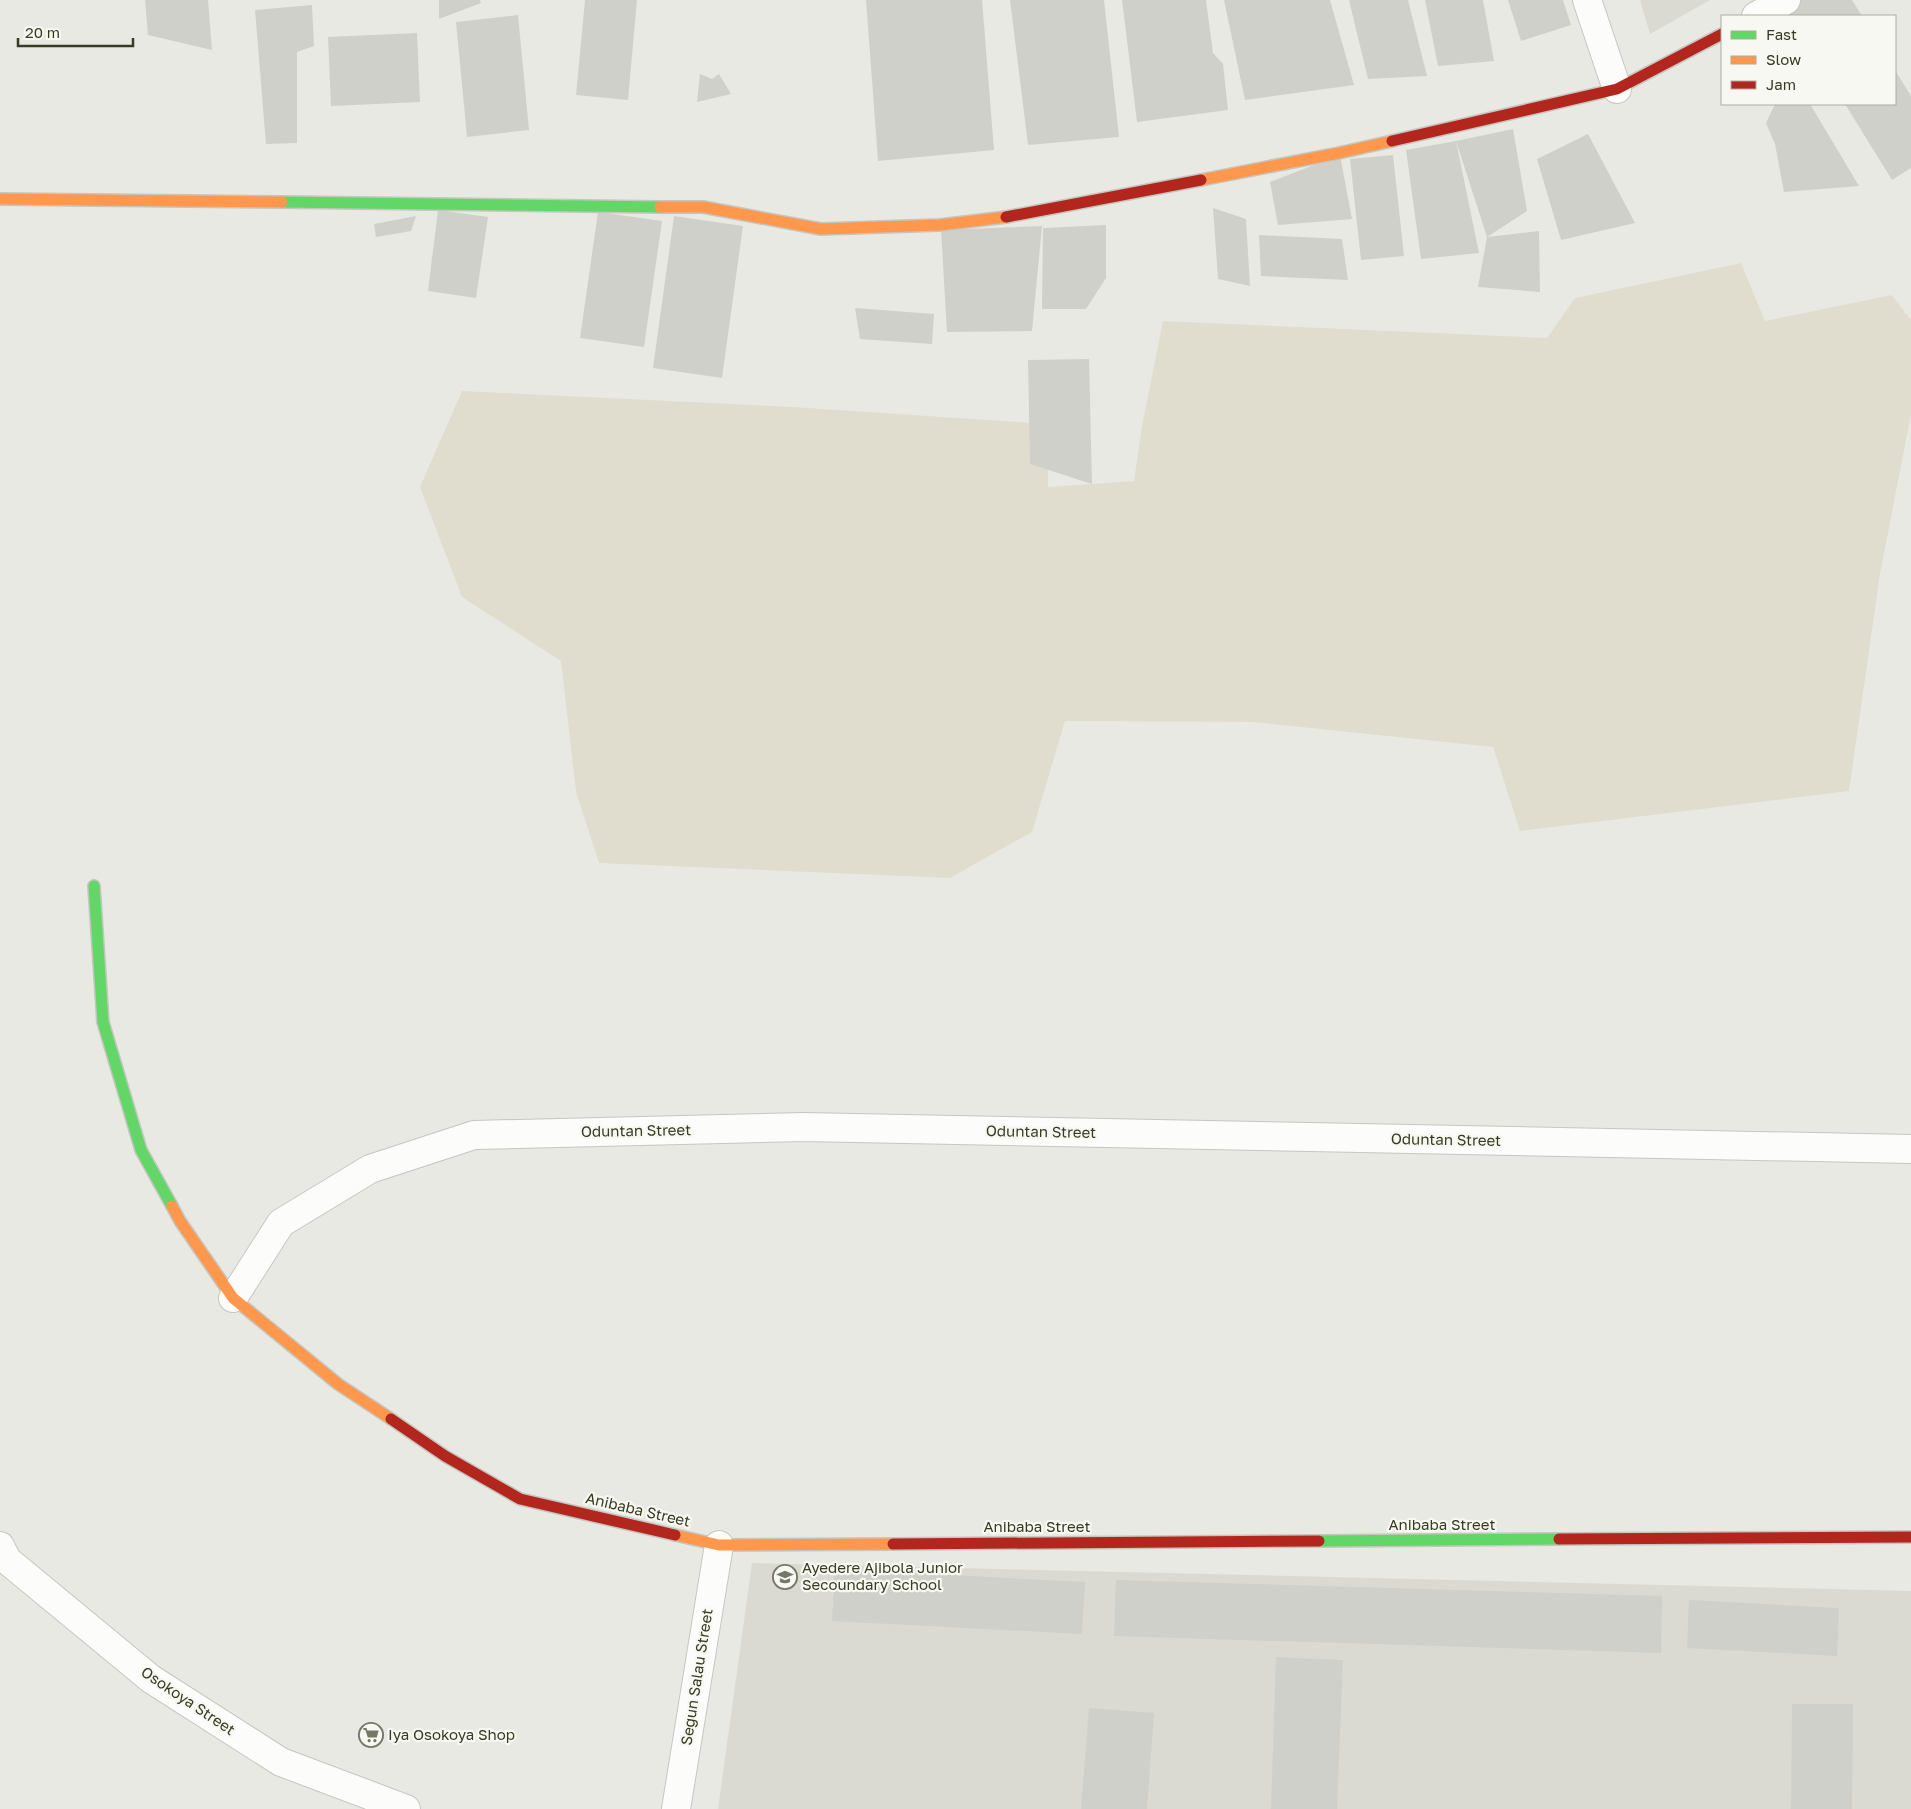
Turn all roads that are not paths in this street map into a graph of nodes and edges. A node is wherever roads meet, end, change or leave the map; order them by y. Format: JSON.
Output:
{"nodes":[{"id":1,"x":1587,"y":0,"type":"edge"},
{"id":2,"x":1786,"y":0,"type":"edge"},
{"id":3,"x":1758,"y":15,"type":"edge"},
{"id":4,"x":1721,"y":35,"type":"edge"},
{"id":5,"x":1617,"y":89,"type":"junction"},
{"id":6,"x":0,"y":199,"type":"edge"},
{"id":7,"x":94,"y":886,"type":"dead end"},
{"id":8,"x":1911,"y":1149,"type":"edge"},
{"id":9,"x":233,"y":1298,"type":"junction"},
{"id":10,"x":1911,"y":1537,"type":"edge"},
{"id":11,"x":719,"y":1544,"type":"junction"},
{"id":12,"x":0,"y":1546,"type":"edge"},
{"id":13,"x":406,"y":1809,"type":"edge"},
{"id":14,"x":676,"y":1809,"type":"edge"}],
"edges":[{"from":1,"to":5,"type":"street"},
{"from":2,"to":3,"type":"street"},
{"from":4,"to":5,"type":"street"},
{"from":5,"to":6,"type":"street"},
{"from":7,"to":9,"type":"street","name":"Anibaba Street"},
{"from":8,"to":9,"type":"street","name":"Oduntan Street"},
{"from":9,"to":11,"type":"street","name":"Anibaba Street"},
{"from":10,"to":11,"type":"street","name":"Anibaba Street"},
{"from":11,"to":14,"type":"street","name":"Segun Salau Street"},
{"from":12,"to":13,"type":"street","name":"Osokoya Street"}]}
